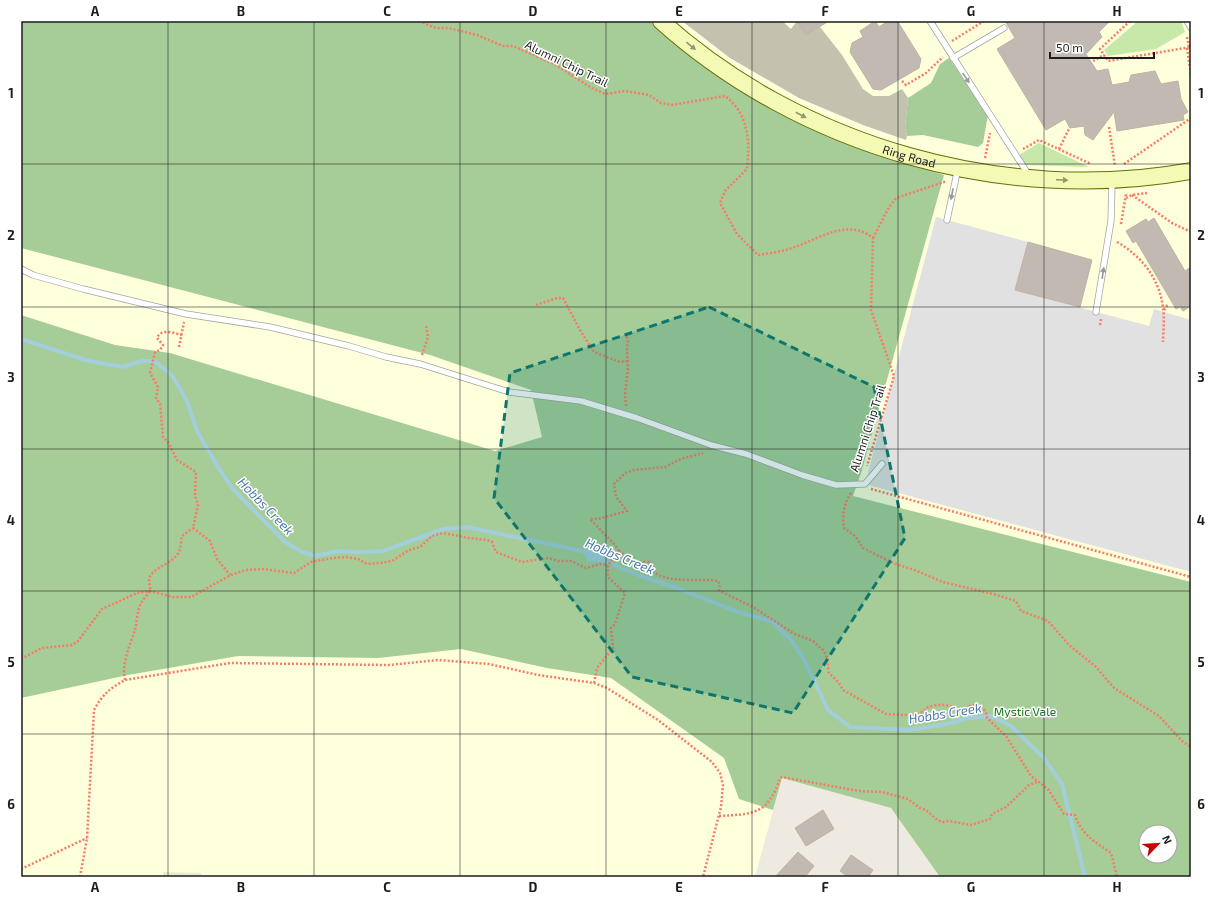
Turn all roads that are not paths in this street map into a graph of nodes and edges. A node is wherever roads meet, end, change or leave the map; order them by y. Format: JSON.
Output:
{"nodes":[{"id":1,"x":661,"y":21,"type":"edge"},
{"id":2,"x":930,"y":21,"type":"edge"},
{"id":3,"x":1187,"y":21,"type":"edge"},
{"id":4,"x":1004,"y":28,"type":"dead end"},
{"id":5,"x":1191,"y":28,"type":"edge"},
{"id":6,"x":953,"y":58,"type":"junction"},
{"id":7,"x":1191,"y":171,"type":"edge"},
{"id":8,"x":956,"y":172,"type":"junction"},
{"id":9,"x":1031,"y":179,"type":"junction"},
{"id":10,"x":1112,"y":180,"type":"junction"},
{"id":11,"x":947,"y":220,"type":"dead end"},
{"id":12,"x":21,"y":269,"type":"edge"},
{"id":13,"x":1096,"y":312,"type":"dead end"},
{"id":14,"x":882,"y":464,"type":"dead end"}],
"edges":[{"from":1,"to":8,"type":"street","name":"Ring Road","one_way":true},
{"from":2,"to":6,"type":"lane"},
{"from":3,"to":5,"type":"lane"},
{"from":4,"to":6,"type":"lane"},
{"from":6,"to":9,"type":"lane","one_way":true},
{"from":7,"to":10,"type":"street","name":"Ring Road"},
{"from":8,"to":9,"type":"street","name":"Ring Road"},
{"from":8,"to":11,"type":"lane","one_way":true},
{"from":9,"to":10,"type":"street","name":"Ring Road","one_way":true},
{"from":13,"to":10,"type":"lane","one_way":true},
{"from":12,"to":14,"type":"lane"}]}
